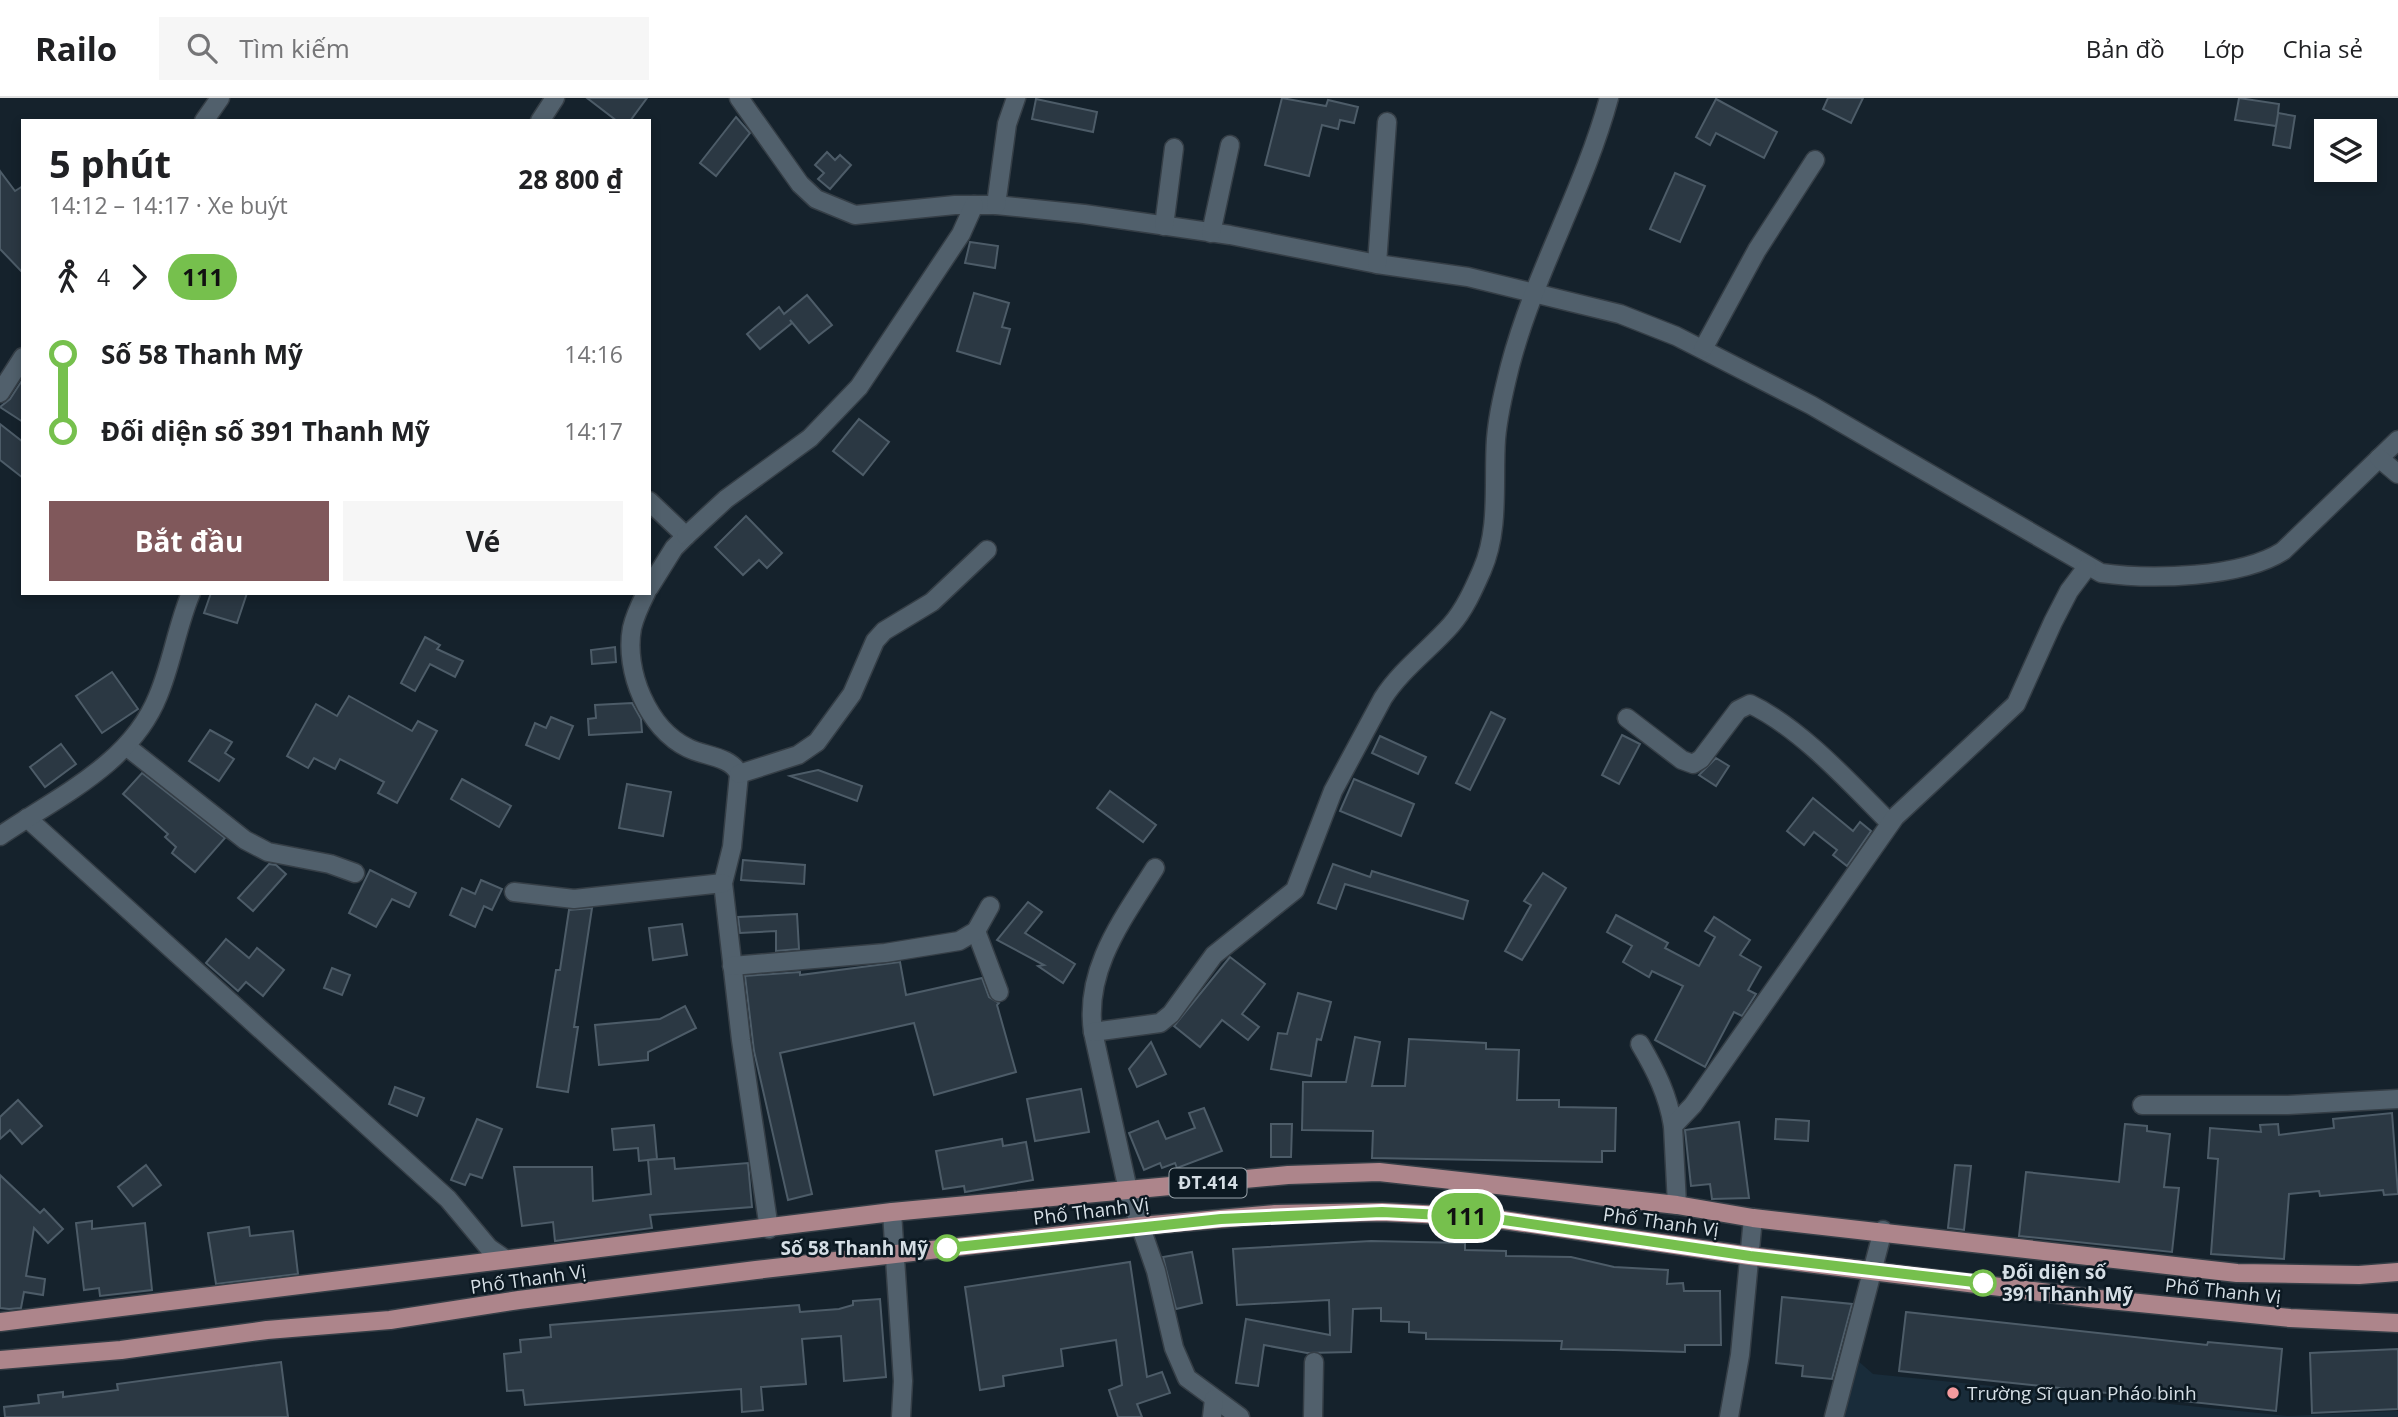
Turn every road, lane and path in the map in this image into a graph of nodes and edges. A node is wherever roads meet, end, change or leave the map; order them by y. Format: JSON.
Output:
{"nodes":[{"id":1,"x":220,"y":98,"type":"edge"},
{"id":2,"x":555,"y":98,"type":"edge"},
{"id":3,"x":739,"y":98,"type":"edge"},
{"id":4,"x":1016,"y":98,"type":"edge"},
{"id":5,"x":1609,"y":98,"type":"edge"},
{"id":6,"x":205,"y":119,"type":"edge"},
{"id":7,"x":541,"y":119,"type":"edge"},
{"id":8,"x":1387,"y":122,"type":"dead end"},
{"id":9,"x":1230,"y":145,"type":"dead end"},
{"id":10,"x":1174,"y":148,"type":"dead end"},
{"id":11,"x":1815,"y":160,"type":"dead end"},
{"id":12,"x":974,"y":205,"type":"junction"},
{"id":13,"x":996,"y":205,"type":"junction"},
{"id":14,"x":1164,"y":226,"type":"junction"},
{"id":15,"x":1211,"y":233,"type":"junction"},
{"id":16,"x":1377,"y":264,"type":"junction"},
{"id":17,"x":1534,"y":291,"type":"junction"},
{"id":18,"x":1703,"y":349,"type":"junction"},
{"id":19,"x":21,"y":360,"type":"edge"},
{"id":20,"x":0,"y":393,"type":"edge"},
{"id":21,"x":2398,"y":440,"type":"edge"},
{"id":22,"x":2379,"y":458,"type":"junction"},
{"id":23,"x":2398,"y":474,"type":"edge"},
{"id":24,"x":651,"y":503,"type":"edge"},
{"id":25,"x":686,"y":536,"type":"junction"},
{"id":26,"x":987,"y":550,"type":"dead end"},
{"id":27,"x":2087,"y":567,"type":"junction"},
{"id":28,"x":651,"y":585,"type":"edge"},
{"id":29,"x":190,"y":595,"type":"edge"},
{"id":30,"x":645,"y":595,"type":"edge"},
{"id":31,"x":1628,"y":718,"type":"dead end"},
{"id":32,"x":126,"y":746,"type":"junction"},
{"id":33,"x":739,"y":774,"type":"junction"},
{"id":34,"x":1891,"y":823,"type":"junction"},
{"id":35,"x":10,"y":825,"type":"edge"},
{"id":36,"x":1155,"y":868,"type":"dead end"},
{"id":37,"x":355,"y":873,"type":"dead end"},
{"id":38,"x":723,"y":883,"type":"junction"},
{"id":39,"x":514,"y":892,"type":"dead end"},
{"id":40,"x":990,"y":906,"type":"dead end"},
{"id":41,"x":976,"y":931,"type":"junction"},
{"id":42,"x":732,"y":966,"type":"junction"},
{"id":43,"x":999,"y":992,"type":"dead end"},
{"id":44,"x":1093,"y":1032,"type":"junction"},
{"id":45,"x":1640,"y":1044,"type":"dead end"},
{"id":46,"x":2398,"y":1099,"type":"edge"},
{"id":47,"x":2142,"y":1105,"type":"dead end"},
{"id":48,"x":1672,"y":1126,"type":"junction"},
{"id":49,"x":1128,"y":1190,"type":"junction"},
{"id":50,"x":1677,"y":1205,"type":"junction"},
{"id":51,"x":892,"y":1212,"type":"junction"},
{"id":52,"x":1753,"y":1218,"type":"junction"},
{"id":53,"x":1140,"y":1226,"type":"junction"},
{"id":54,"x":769,"y":1229,"type":"junction"},
{"id":55,"x":1883,"y":1230,"type":"junction"},
{"id":56,"x":895,"y":1254,"type":"junction"},
{"id":57,"x":1750,"y":1256,"type":"junction"},
{"id":58,"x":505,"y":1259,"type":"junction"},
{"id":59,"x":1873,"y":1270,"type":"junction"},
{"id":60,"x":2398,"y":1272,"type":"edge"},
{"id":61,"x":19,"y":1321,"type":"junction"},
{"id":62,"x":0,"y":1322,"type":"edge"},
{"id":63,"x":2398,"y":1323,"type":"edge"},
{"id":64,"x":0,"y":1331,"type":"edge"},
{"id":65,"x":5,"y":1357,"type":"edge"},
{"id":66,"x":1314,"y":1362,"type":"dead end"},
{"id":67,"x":1213,"y":1408,"type":"edge"},
{"id":68,"x":901,"y":1417,"type":"edge"},
{"id":69,"x":1240,"y":1417,"type":"edge"},
{"id":70,"x":1313,"y":1417,"type":"edge"},
{"id":71,"x":1728,"y":1417,"type":"edge"},
{"id":72,"x":1834,"y":1417,"type":"edge"}],
"edges":[{"from":1,"to":6,"type":"street"},
{"from":2,"to":7,"type":"street"},
{"from":3,"to":12,"type":"street"},
{"from":4,"to":13,"type":"street"},
{"from":5,"to":17,"type":"street"},
{"from":8,"to":16,"type":"street"},
{"from":9,"to":15,"type":"street"},
{"from":10,"to":14,"type":"street"},
{"from":11,"to":18,"type":"street"},
{"from":12,"to":13,"type":"street"},
{"from":12,"to":25,"type":"street"},
{"from":13,"to":14,"type":"street"},
{"from":14,"to":15,"type":"street"},
{"from":15,"to":16,"type":"street"},
{"from":16,"to":17,"type":"street"},
{"from":17,"to":18,"type":"street"},
{"from":17,"to":44,"type":"street"},
{"from":18,"to":27,"type":"street"},
{"from":19,"to":20,"type":"street"},
{"from":21,"to":22,"type":"street"},
{"from":22,"to":23,"type":"street"},
{"from":22,"to":27,"type":"street"},
{"from":24,"to":25,"type":"street"},
{"from":25,"to":28,"type":"street"},
{"from":26,"to":33,"type":"street"},
{"from":27,"to":34,"type":"street"},
{"from":29,"to":32,"type":"street"},
{"from":30,"to":33,"type":"street"},
{"from":31,"to":34,"type":"street"},
{"from":32,"to":35,"type":"street"},
{"from":32,"to":37,"type":"street"},
{"from":33,"to":38,"type":"street"},
{"from":34,"to":48,"type":"street"},
{"from":35,"to":58,"type":"street"},
{"from":36,"to":44,"type":"street"},
{"from":38,"to":39,"type":"street"},
{"from":38,"to":42,"type":"street"},
{"from":40,"to":41,"type":"street"},
{"from":41,"to":42,"type":"street"},
{"from":41,"to":43,"type":"street"},
{"from":42,"to":54,"type":"street"},
{"from":44,"to":49,"type":"street"},
{"from":45,"to":48,"type":"street"},
{"from":46,"to":47,"type":"street"},
{"from":48,"to":50,"type":"street"},
{"from":49,"to":50,"type":"main road","name":"Phố Thanh Vị","number":"ĐT.414"},
{"from":49,"to":51,"type":"main road","name":"Phố Thanh Vị","number":"ĐT.414"},
{"from":49,"to":53,"type":"street"},
{"from":50,"to":52,"type":"main road","name":"Phố Thanh Vị","number":"ĐT.414"},
{"from":51,"to":54,"type":"main road","name":"Phố Thanh Vị","number":"ĐT.414"},
{"from":51,"to":56,"type":"street"},
{"from":52,"to":55,"type":"main road","name":"Phố Thanh Vị","number":"ĐT.414"},
{"from":52,"to":57,"type":"street"},
{"from":53,"to":56,"type":"main road","name":"Phố Thanh Vị"},
{"from":53,"to":57,"type":"main road","name":"Phố Thanh Vị"},
{"from":53,"to":67,"type":"street"},
{"from":54,"to":58,"type":"main road","name":"Phố Thanh Vị","number":"ĐT.414"},
{"from":55,"to":59,"type":"street"},
{"from":55,"to":60,"type":"main road","name":"Phố Thanh Vị","number":"ĐT.414"},
{"from":56,"to":65,"type":"main road","name":"Phố Thanh Vị"},
{"from":56,"to":68,"type":"street"},
{"from":57,"to":59,"type":"main road","name":"Phố Thanh Vị"},
{"from":57,"to":71,"type":"street"},
{"from":58,"to":61,"type":"main road","name":"Phố Thanh Vị","number":"ĐT.414"},
{"from":59,"to":63,"type":"main road","name":"Phố Thanh Vị"},
{"from":59,"to":72,"type":"street"},
{"from":61,"to":62,"type":"main road","name":"Phố Thanh Vị"},
{"from":61,"to":64,"type":"main road","number":"ĐT.414"},
{"from":66,"to":70,"type":"street"},
{"from":67,"to":69,"type":"street"}]}
